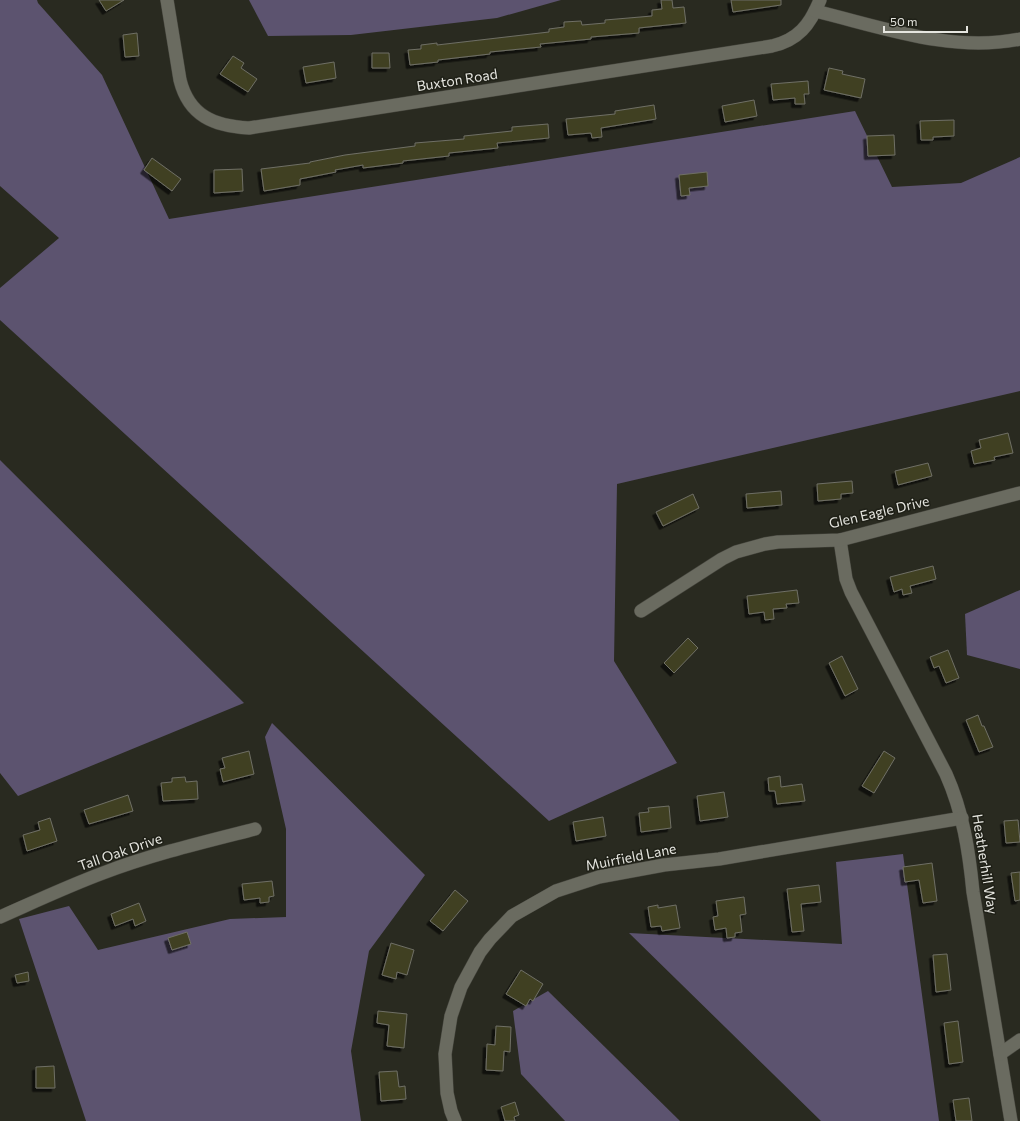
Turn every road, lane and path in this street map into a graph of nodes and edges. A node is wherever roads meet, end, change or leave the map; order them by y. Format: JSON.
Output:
{"nodes":[{"id":1,"x":167,"y":0,"type":"edge"},
{"id":2,"x":818,"y":5,"type":"edge"},
{"id":3,"x":1020,"y":39,"type":"edge"},
{"id":4,"x":1020,"y":493,"type":"edge"},
{"id":5,"x":840,"y":540,"type":"junction"},
{"id":6,"x":642,"y":611,"type":"dead end"},
{"id":7,"x":962,"y":818,"type":"junction"},
{"id":8,"x":255,"y":830,"type":"dead end"},
{"id":9,"x":0,"y":917,"type":"edge"},
{"id":10,"x":1020,"y":1040,"type":"edge"},
{"id":11,"x":1000,"y":1054,"type":"junction"},
{"id":12,"x":454,"y":1121,"type":"edge"},
{"id":13,"x":1011,"y":1121,"type":"edge"}],
"edges":[{"from":1,"to":2,"type":"street","name":"Buxton Road"},
{"from":2,"to":3,"type":"street"},
{"from":4,"to":5,"type":"street","name":"Glen Eagle Drive"},
{"from":5,"to":6,"type":"street","name":"Glen Eagle Drive"},
{"from":5,"to":7,"type":"street","name":"Heatherhill Way"},
{"from":7,"to":11,"type":"street","name":"Heatherhill Way"},
{"from":7,"to":12,"type":"street","name":"Muirfield Lane"},
{"from":8,"to":9,"type":"street","name":"Tall Oak Drive"},
{"from":10,"to":11,"type":"street"},
{"from":11,"to":13,"type":"street","name":"Heatherhill Way"}]}
